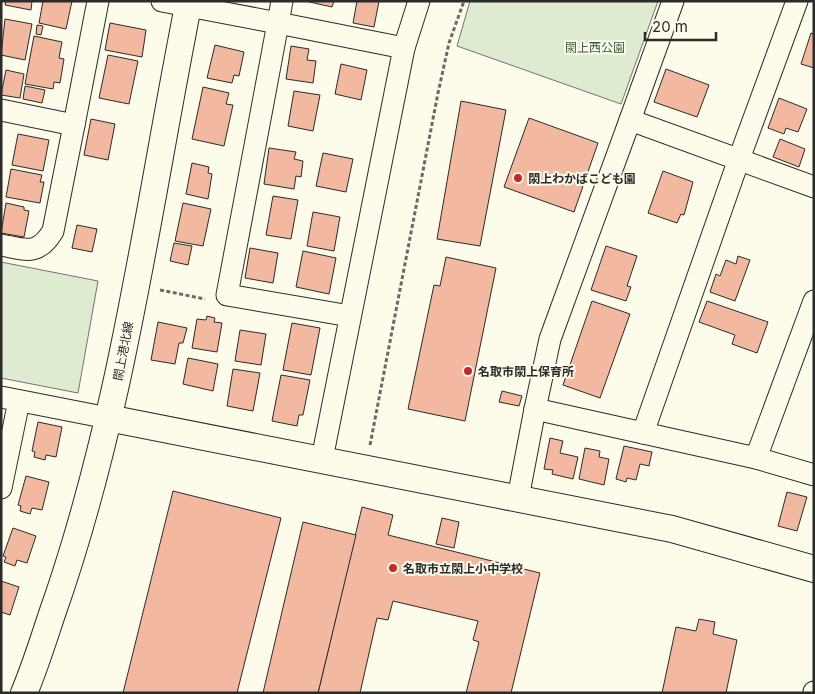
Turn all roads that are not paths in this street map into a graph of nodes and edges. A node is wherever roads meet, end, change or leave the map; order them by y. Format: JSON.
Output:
{"nodes":[{"id":1,"x":98,"y":1,"type":"edge"},
{"id":2,"x":162,"y":1,"type":"edge"},
{"id":3,"x":282,"y":1,"type":"edge"},
{"id":4,"x":419,"y":1,"type":"edge"},
{"id":5,"x":674,"y":1,"type":"edge"},
{"id":6,"x":797,"y":1,"type":"edge"},
{"id":7,"x":189,"y":4,"type":"edge"},
{"id":8,"x":278,"y":23,"type":"junction"},
{"id":9,"x":404,"y":48,"type":"junction"},
{"id":10,"x":1,"y":110,"type":"edge"},
{"id":11,"x":630,"y":120,"type":"junction"},
{"id":12,"x":74,"y":124,"type":"junction"},
{"id":13,"x":739,"y":159,"type":"junction"},
{"id":14,"x":814,"y":187,"type":"edge"},
{"id":15,"x":1,"y":245,"type":"edge"},
{"id":16,"x":814,"y":301,"type":"edge"},
{"id":17,"x":350,"y":316,"type":"junction"},
{"id":18,"x":10,"y":399,"type":"edge"},
{"id":19,"x":535,"y":409,"type":"junction"},
{"id":20,"x":108,"y":418,"type":"junction"},
{"id":21,"x":643,"y":433,"type":"junction"},
{"id":22,"x":756,"y":458,"type":"junction"},
{"id":23,"x":322,"y":459,"type":"junction"},
{"id":24,"x":814,"y":475,"type":"edge"},
{"id":25,"x":1,"y":488,"type":"edge"},
{"id":26,"x":518,"y":498,"type":"junction"},
{"id":27,"x":814,"y":569,"type":"edge"},
{"id":28,"x":24,"y":693,"type":"edge"}],
"edges":[{"from":1,"to":12,"type":"street"},
{"from":2,"to":7,"type":"street"},
{"from":3,"to":8,"type":"street"},
{"from":4,"to":9,"type":"street"},
{"from":5,"to":11,"type":"street"},
{"from":6,"to":13,"type":"street"},
{"from":7,"to":8,"type":"street"},
{"from":7,"to":20,"type":"street","name":"閖上港北線"},
{"from":8,"to":9,"type":"street"},
{"from":8,"to":17,"type":"street"},
{"from":9,"to":17,"type":"street"},
{"from":10,"to":12,"type":"street"},
{"from":11,"to":13,"type":"street"},
{"from":11,"to":19,"type":"street"},
{"from":12,"to":15,"type":"street"},
{"from":13,"to":14,"type":"street"},
{"from":13,"to":21,"type":"street"},
{"from":16,"to":22,"type":"street"},
{"from":17,"to":23,"type":"street"},
{"from":18,"to":20,"type":"street"},
{"from":18,"to":25,"type":"street"},
{"from":19,"to":21,"type":"street"},
{"from":19,"to":26,"type":"street"},
{"from":20,"to":23,"type":"street"},
{"from":20,"to":28,"type":"street","name":"閖上港北線"},
{"from":21,"to":22,"type":"street"},
{"from":22,"to":24,"type":"street"},
{"from":23,"to":26,"type":"street"},
{"from":26,"to":27,"type":"street"}]}
